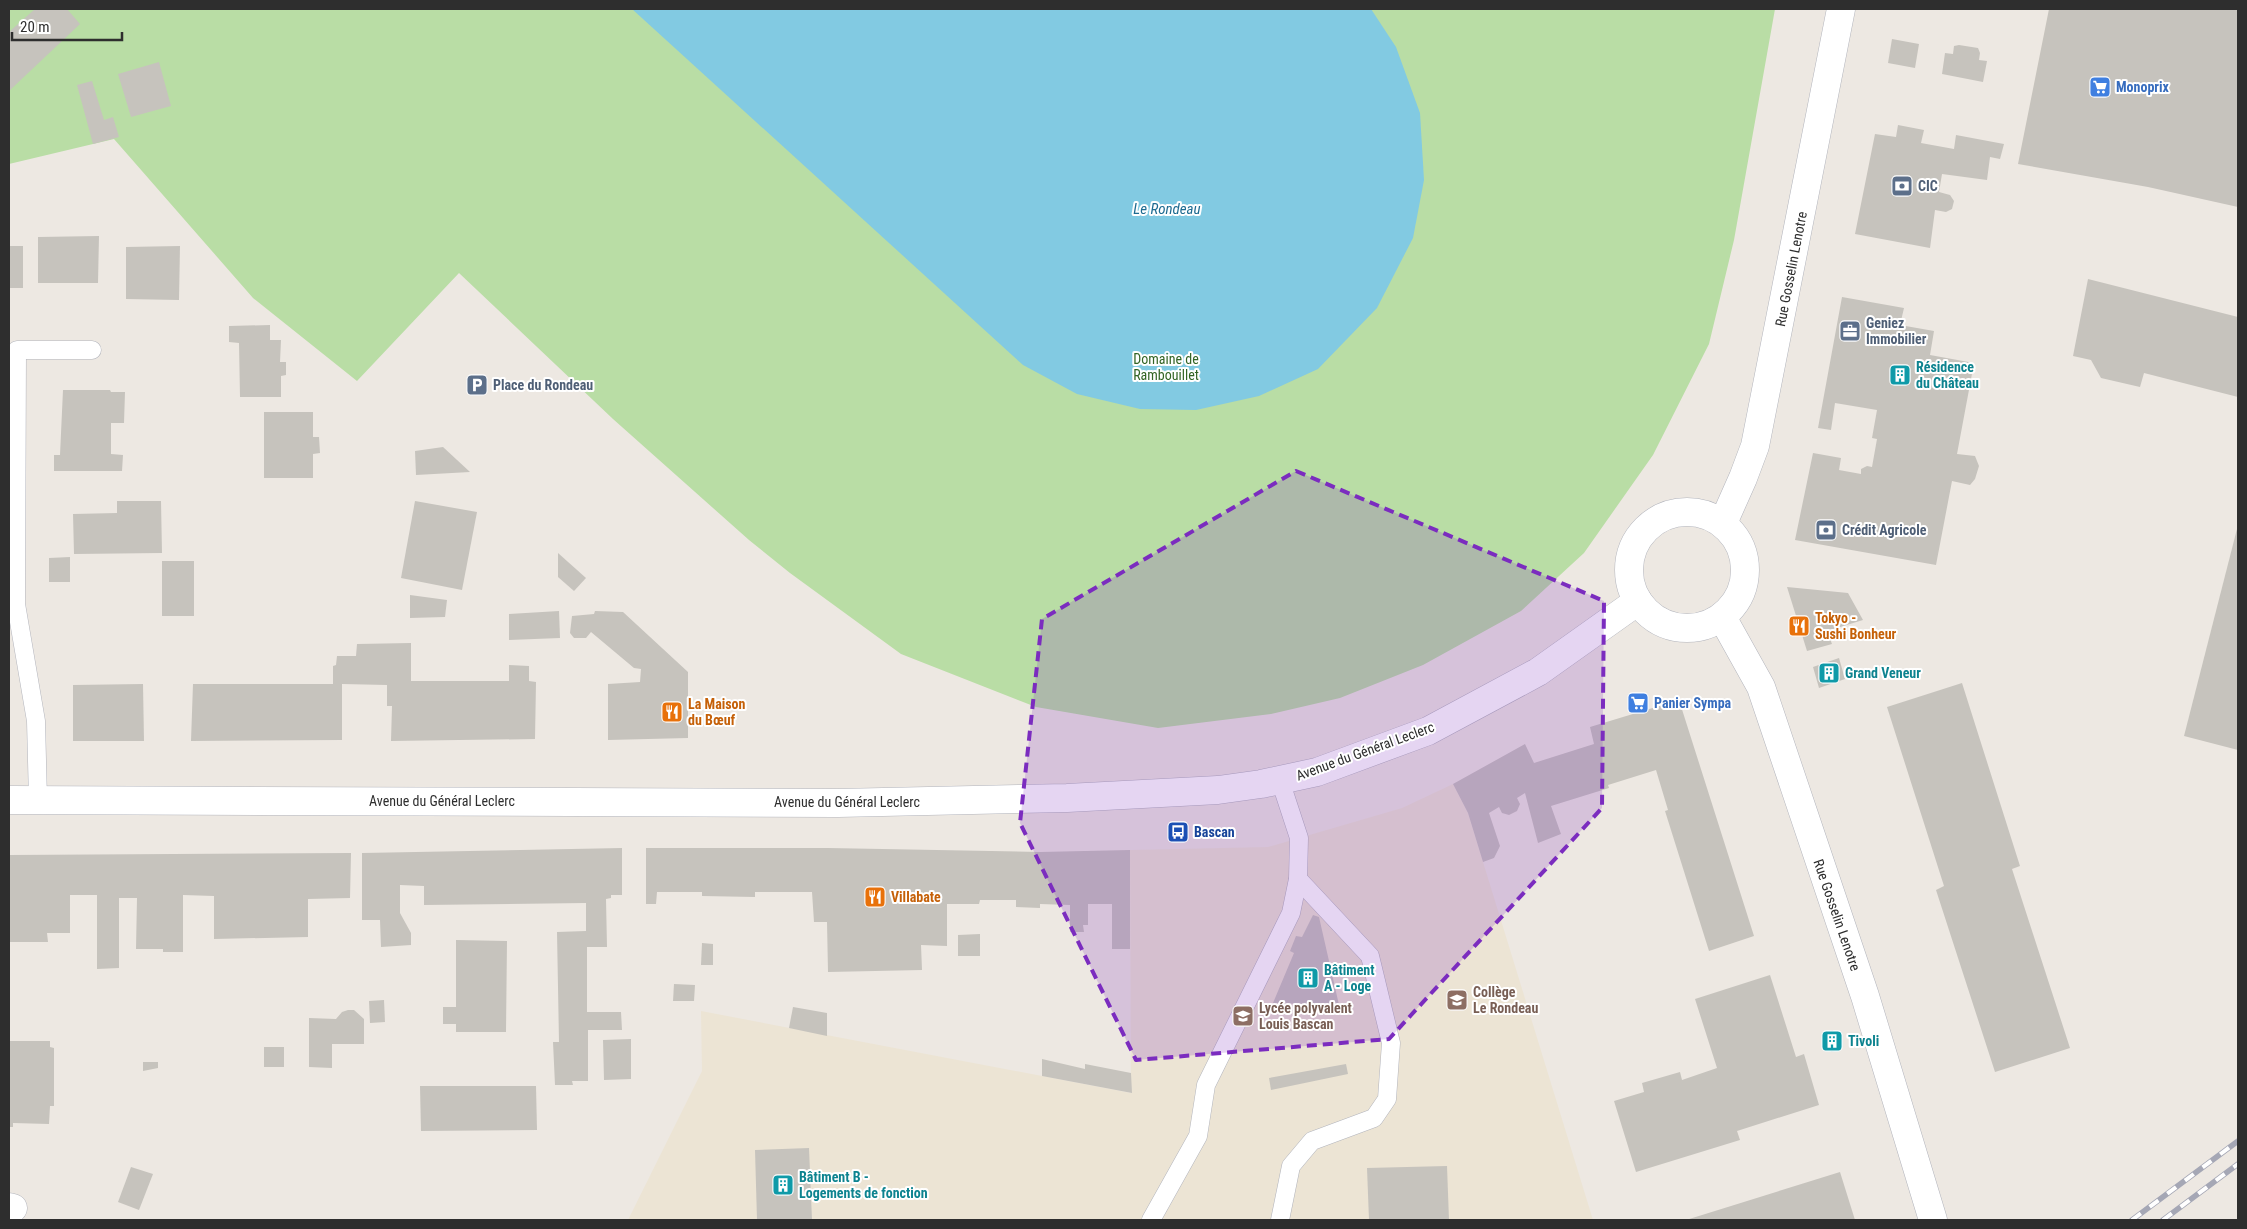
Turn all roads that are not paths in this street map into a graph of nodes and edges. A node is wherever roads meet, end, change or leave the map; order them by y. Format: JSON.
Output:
{"nodes":[{"id":1,"x":1841,"y":9,"type":"edge"},
{"id":2,"x":13,"y":350,"type":"edge"},
{"id":3,"x":92,"y":350,"type":"dead end"},
{"id":4,"x":1723,"y":523,"type":"junction"},
{"id":5,"x":1638,"y":601,"type":"junction"},
{"id":6,"x":1722,"y":617,"type":"junction"},
{"id":7,"x":1280,"y":780,"type":"junction"},
{"id":8,"x":9,"y":800,"type":"edge"},
{"id":9,"x":38,"y":800,"type":"junction"},
{"id":10,"x":1298,"y":879,"type":"junction"},
{"id":11,"x":1150,"y":1220,"type":"edge"},
{"id":12,"x":1280,"y":1220,"type":"edge"},
{"id":13,"x":1933,"y":1220,"type":"edge"}],
"edges":[{"from":1,"to":4,"type":"main road","name":"Rue Gosselin Lenotre"},
{"from":2,"to":3,"type":"lane"},
{"from":2,"to":9,"type":"lane"},
{"from":4,"to":5,"type":"main road"},
{"from":4,"to":6,"type":"main road"},
{"from":5,"to":6,"type":"main road"},
{"from":5,"to":7,"type":"main road","name":"Avenue du Général Leclerc"},
{"from":6,"to":13,"type":"main road","name":"Rue Gosselin Lenotre"},
{"from":7,"to":9,"type":"main road","name":"Avenue du Général Leclerc"},
{"from":7,"to":10,"type":"lane"},
{"from":8,"to":9,"type":"main road","name":"Avenue du Général Leclerc"},
{"from":10,"to":11,"type":"lane"},
{"from":10,"to":12,"type":"lane"}]}
